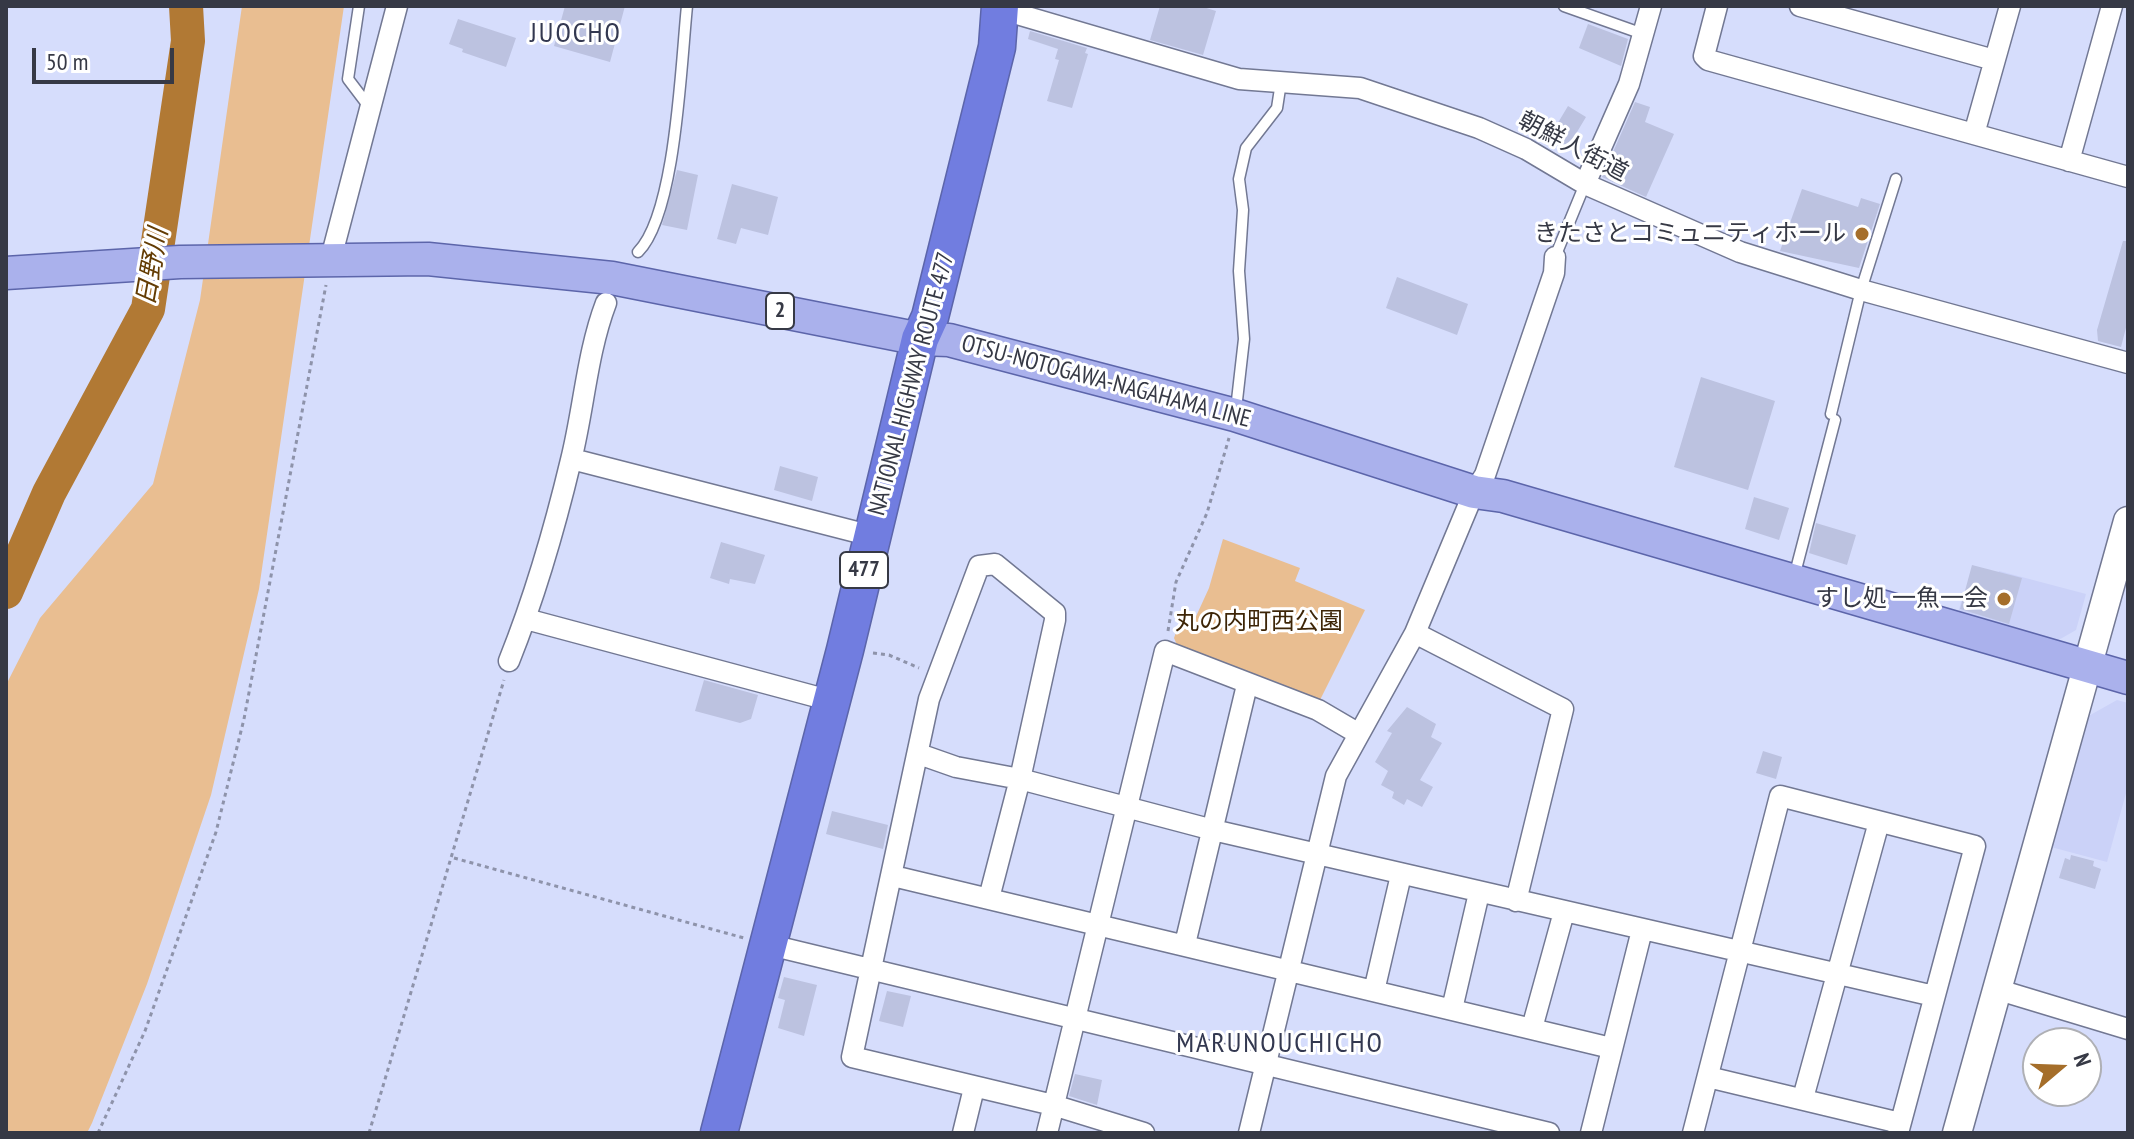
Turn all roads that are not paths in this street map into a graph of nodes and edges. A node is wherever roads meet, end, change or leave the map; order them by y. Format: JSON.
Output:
{"nodes":[{"id":1,"x":359,"y":6,"type":"edge"},
{"id":2,"x":397,"y":6,"type":"edge"},
{"id":3,"x":687,"y":6,"type":"edge"},
{"id":4,"x":1564,"y":6,"type":"edge"},
{"id":5,"x":1651,"y":6,"type":"edge"},
{"id":6,"x":1717,"y":6,"type":"edge"},
{"id":7,"x":1800,"y":6,"type":"edge"},
{"id":8,"x":2010,"y":6,"type":"edge"},
{"id":9,"x":2112,"y":6,"type":"edge"},
{"id":10,"x":996,"y":7,"type":"edge"},
{"id":11,"x":1643,"y":34,"type":"junction"},
{"id":12,"x":1994,"y":60,"type":"junction"},
{"id":13,"x":1281,"y":82,"type":"junction"},
{"id":14,"x":370,"y":108,"type":"junction"},
{"id":15,"x":1974,"y":134,"type":"junction"},
{"id":16,"x":2069,"y":161,"type":"junction"},
{"id":17,"x":2128,"y":177,"type":"edge"},
{"id":18,"x":1896,"y":179,"type":"dead end"},
{"id":19,"x":1585,"y":184,"type":"junction"},
{"id":20,"x":638,"y":252,"type":"dead end"},
{"id":21,"x":1555,"y":257,"type":"joint"},
{"id":22,"x":324,"y":258,"type":"junction"},
{"id":23,"x":6,"y":273,"type":"edge"},
{"id":24,"x":1861,"y":290,"type":"junction"},
{"id":25,"x":606,"y":303,"type":"dead end"},
{"id":26,"x":920,"y":339,"type":"junction"},
{"id":27,"x":2128,"y":363,"type":"edge"},
{"id":28,"x":1235,"y":415,"type":"junction"},
{"id":29,"x":572,"y":459,"type":"junction"},
{"id":30,"x":1474,"y":492,"type":"junction"},
{"id":31,"x":2128,"y":521,"type":"edge"},
{"id":32,"x":872,"y":536,"type":"junction"},
{"id":33,"x":1793,"y":580,"type":"junction"},
{"id":34,"x":526,"y":619,"type":"junction"},
{"id":35,"x":1415,"y":633,"type":"junction"},
{"id":36,"x":509,"y":661,"type":"road end"},
{"id":37,"x":2087,"y":667,"type":"junction"},
{"id":38,"x":2128,"y":678,"type":"edge"},
{"id":39,"x":1247,"y":685,"type":"junction"},
{"id":40,"x":832,"y":701,"type":"junction"},
{"id":41,"x":1359,"y":734,"type":"junction"},
{"id":42,"x":919,"y":754,"type":"junction"},
{"id":43,"x":1020,"y":779,"type":"junction"},
{"id":44,"x":1126,"y":808,"type":"junction"},
{"id":45,"x":1879,"y":822,"type":"junction"},
{"id":46,"x":1213,"y":830,"type":"junction"},
{"id":47,"x":1317,"y":852,"type":"junction"},
{"id":48,"x":1401,"y":875,"type":"junction"},
{"id":49,"x":893,"y":876,"type":"junction"},
{"id":50,"x":1479,"y":893,"type":"junction"},
{"id":51,"x":989,"y":898,"type":"junction"},
{"id":52,"x":1516,"y":901,"type":"junction"},
{"id":53,"x":1564,"y":912,"type":"junction"},
{"id":54,"x":1096,"y":926,"type":"junction"},
{"id":55,"x":1642,"y":930,"type":"junction"},
{"id":56,"x":766,"y":944,"type":"junction"},
{"id":57,"x":1185,"y":944,"type":"junction"},
{"id":58,"x":1738,"y":953,"type":"junction"},
{"id":59,"x":870,"y":970,"type":"junction"},
{"id":60,"x":1287,"y":971,"type":"junction"},
{"id":61,"x":1837,"y":975,"type":"junction"},
{"id":62,"x":1999,"y":990,"type":"junction"},
{"id":63,"x":1374,"y":991,"type":"junction"},
{"id":64,"x":1934,"y":996,"type":"junction"},
{"id":65,"x":1452,"y":1009,"type":"junction"},
{"id":66,"x":1074,"y":1019,"type":"junction"},
{"id":67,"x":2126,"y":1023,"type":"edge"},
{"id":68,"x":1532,"y":1028,"type":"junction"},
{"id":69,"x":1611,"y":1048,"type":"junction"},
{"id":70,"x":1266,"y":1066,"type":"junction"},
{"id":71,"x":1708,"y":1077,"type":"junction"},
{"id":72,"x":974,"y":1088,"type":"junction"},
{"id":73,"x":1803,"y":1098,"type":"junction"},
{"id":74,"x":1053,"y":1105,"type":"junction"},
{"id":75,"x":1899,"y":1128,"type":"edge"},
{"id":76,"x":719,"y":1133,"type":"edge"},
{"id":77,"x":963,"y":1133,"type":"edge"},
{"id":78,"x":1047,"y":1133,"type":"edge"},
{"id":79,"x":1144,"y":1133,"type":"edge"},
{"id":80,"x":1249,"y":1133,"type":"edge"},
{"id":81,"x":1549,"y":1133,"type":"edge"},
{"id":82,"x":1591,"y":1133,"type":"edge"},
{"id":83,"x":1693,"y":1133,"type":"edge"},
{"id":84,"x":1957,"y":1133,"type":"edge"}],
"edges":[{"from":1,"to":14,"type":"lane"},
{"from":2,"to":14,"type":"street"},
{"from":3,"to":20,"type":"lane"},
{"from":4,"to":11,"type":"lane"},
{"from":5,"to":11,"type":"street"},
{"from":6,"to":15,"type":"street"},
{"from":7,"to":12,"type":"street"},
{"from":8,"to":12,"type":"street"},
{"from":9,"to":16,"type":"street"},
{"from":10,"to":13,"type":"street","name":"朝鮮人街道"},
{"from":10,"to":26,"type":"highway","name":"NATIONAL HIGHWAY ROUTE 477","number":"477"},
{"from":11,"to":19,"type":"street"},
{"from":12,"to":15,"type":"street"},
{"from":13,"to":19,"type":"street","name":"朝鮮人街道"},
{"from":13,"to":28,"type":"lane"},
{"from":14,"to":22,"type":"street"},
{"from":15,"to":16,"type":"street"},
{"from":16,"to":17,"type":"street"},
{"from":18,"to":24,"type":"lane"},
{"from":19,"to":21,"type":"lane"},
{"from":19,"to":24,"type":"street","name":"朝鮮人街道"},
{"from":21,"to":30,"type":"street"},
{"from":22,"to":23,"type":"main road","name":"OTSU-NOTOGAWA-NAGAHAMA LINE","number":"2"},
{"from":22,"to":26,"type":"main road","name":"OTSU-NOTOGAWA-NAGAHAMA LINE","number":"2"},
{"from":24,"to":27,"type":"street","name":"朝鮮人街道"},
{"from":24,"to":33,"type":"lane"},
{"from":25,"to":29,"type":"street"},
{"from":26,"to":28,"type":"main road","name":"OTSU-NOTOGAWA-NAGAHAMA LINE","number":"2"},
{"from":26,"to":32,"type":"highway","name":"NATIONAL HIGHWAY ROUTE 477","number":"477"},
{"from":28,"to":30,"type":"main road","name":"OTSU-NOTOGAWA-NAGAHAMA LINE","number":"2"},
{"from":29,"to":32,"type":"street"},
{"from":29,"to":34,"type":"street"},
{"from":30,"to":33,"type":"main road","name":"OTSU-NOTOGAWA-NAGAHAMA LINE","number":"2"},
{"from":30,"to":35,"type":"street"},
{"from":31,"to":37,"type":"street"},
{"from":32,"to":40,"type":"highway","name":"NATIONAL HIGHWAY ROUTE 477","number":"477"},
{"from":33,"to":37,"type":"main road","name":"OTSU-NOTOGAWA-NAGAHAMA LINE","number":"2"},
{"from":34,"to":36,"type":"street"},
{"from":34,"to":40,"type":"street"},
{"from":35,"to":41,"type":"street"},
{"from":35,"to":52,"type":"street"},
{"from":37,"to":38,"type":"main road","name":"OTSU-NOTOGAWA-NAGAHAMA LINE","number":"2"},
{"from":37,"to":62,"type":"street"},
{"from":39,"to":41,"type":"street"},
{"from":39,"to":44,"type":"street"},
{"from":39,"to":46,"type":"street"},
{"from":40,"to":56,"type":"highway","name":"NATIONAL HIGHWAY ROUTE 477","number":"477"},
{"from":41,"to":47,"type":"street"},
{"from":42,"to":43,"type":"street"},
{"from":42,"to":43,"type":"street"},
{"from":42,"to":49,"type":"street"},
{"from":43,"to":44,"type":"street"},
{"from":43,"to":51,"type":"street"},
{"from":44,"to":46,"type":"street"},
{"from":44,"to":54,"type":"street"},
{"from":45,"to":58,"type":"street"},
{"from":45,"to":61,"type":"street"},
{"from":45,"to":64,"type":"street"},
{"from":46,"to":47,"type":"street"},
{"from":46,"to":57,"type":"street"},
{"from":47,"to":48,"type":"street"},
{"from":47,"to":60,"type":"street"},
{"from":48,"to":50,"type":"street"},
{"from":48,"to":63,"type":"street"},
{"from":49,"to":51,"type":"street"},
{"from":49,"to":59,"type":"street"},
{"from":50,"to":52,"type":"street"},
{"from":50,"to":65,"type":"street"},
{"from":51,"to":54,"type":"street"},
{"from":52,"to":53,"type":"street"},
{"from":53,"to":55,"type":"street"},
{"from":53,"to":68,"type":"street"},
{"from":54,"to":57,"type":"street"},
{"from":54,"to":66,"type":"street"},
{"from":55,"to":58,"type":"street"},
{"from":55,"to":69,"type":"street"},
{"from":56,"to":59,"type":"street"},
{"from":56,"to":76,"type":"highway","name":"NATIONAL HIGHWAY ROUTE 477","number":"477"},
{"from":57,"to":60,"type":"street"},
{"from":58,"to":61,"type":"street"},
{"from":58,"to":71,"type":"street"},
{"from":59,"to":66,"type":"street"},
{"from":59,"to":72,"type":"street"},
{"from":60,"to":63,"type":"street"},
{"from":60,"to":70,"type":"street"},
{"from":61,"to":64,"type":"street"},
{"from":61,"to":73,"type":"street"},
{"from":62,"to":67,"type":"street"},
{"from":62,"to":84,"type":"street"},
{"from":63,"to":65,"type":"street"},
{"from":64,"to":75,"type":"street"},
{"from":65,"to":68,"type":"street"},
{"from":66,"to":70,"type":"street"},
{"from":66,"to":74,"type":"street"},
{"from":68,"to":69,"type":"street"},
{"from":69,"to":82,"type":"street"},
{"from":70,"to":80,"type":"street"},
{"from":70,"to":81,"type":"street"},
{"from":71,"to":73,"type":"street"},
{"from":71,"to":83,"type":"street"},
{"from":72,"to":74,"type":"street"},
{"from":72,"to":77,"type":"street"},
{"from":73,"to":75,"type":"street"},
{"from":74,"to":78,"type":"street"},
{"from":74,"to":79,"type":"street"}]}
